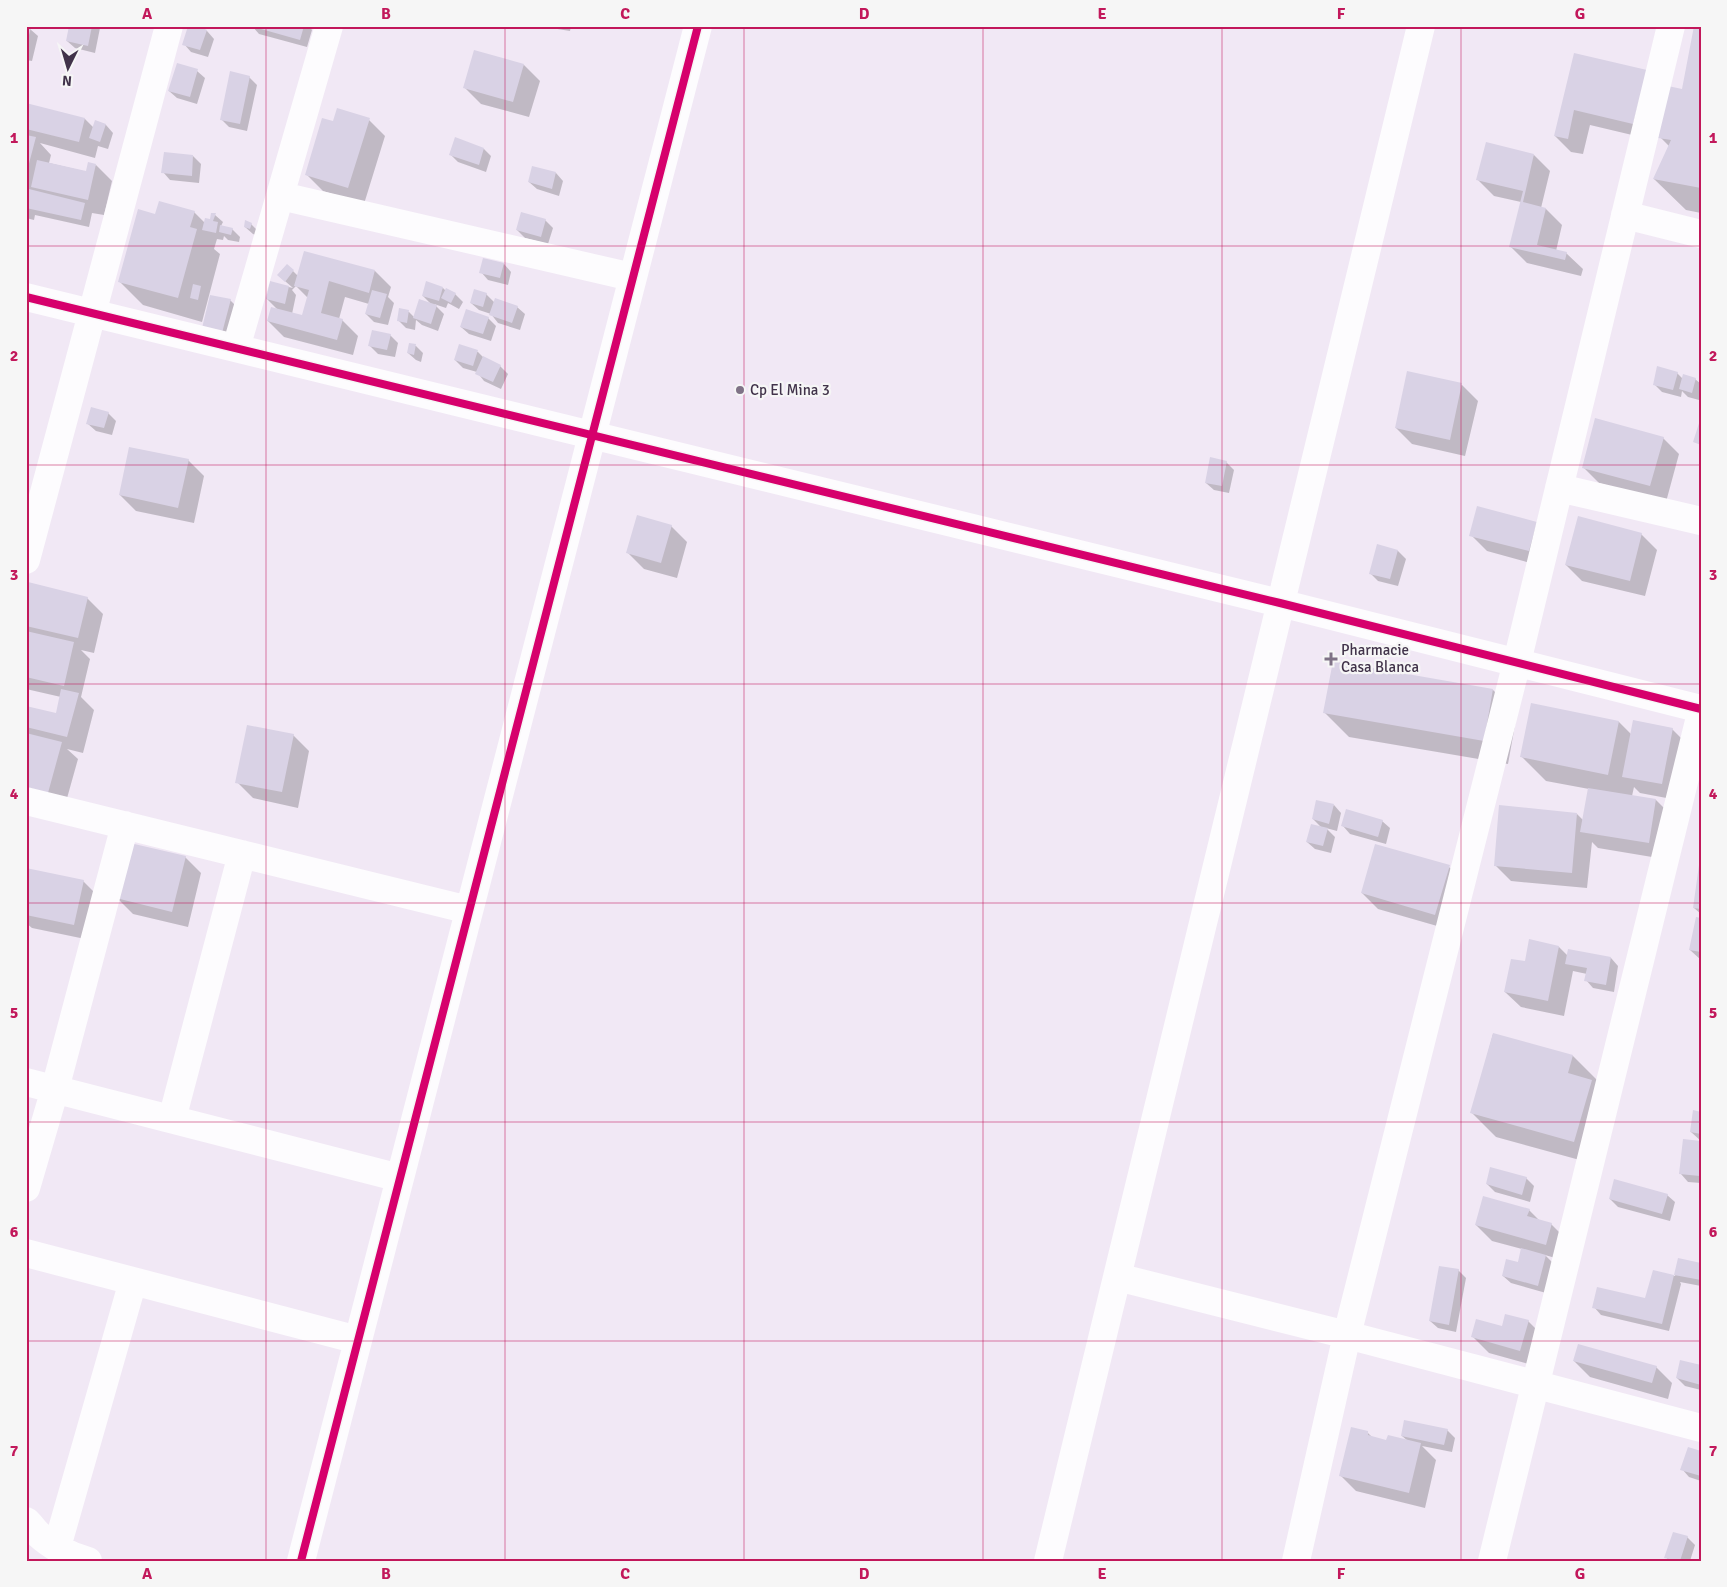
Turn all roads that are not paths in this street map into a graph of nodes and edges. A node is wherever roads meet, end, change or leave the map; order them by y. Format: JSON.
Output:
{"nodes":[{"id":1,"x":169,"y":26,"type":"edge"},
{"id":2,"x":329,"y":26,"type":"edge"},
{"id":3,"x":1421,"y":26,"type":"edge"},
{"id":4,"x":1671,"y":26,"type":"edge"},
{"id":5,"x":696,"y":27,"type":"edge"},
{"id":6,"x":280,"y":196,"type":"junction"},
{"id":7,"x":1625,"y":215,"type":"junction"},
{"id":8,"x":1701,"y":234,"type":"edge"},
{"id":9,"x":632,"y":277,"type":"junction"},
{"id":10,"x":26,"y":297,"type":"edge"},
{"id":11,"x":92,"y":313,"type":"junction"},
{"id":12,"x":236,"y":348,"type":"junction"},
{"id":13,"x":591,"y":435,"type":"junction"},
{"id":14,"x":1559,"y":488,"type":"junction"},
{"id":15,"x":1701,"y":521,"type":"edge"},
{"id":16,"x":26,"y":560,"type":"edge"},
{"id":17,"x":1280,"y":603,"type":"junction"},
{"id":18,"x":1517,"y":662,"type":"junction"},
{"id":19,"x":1701,"y":709,"type":"edge"},
{"id":20,"x":1701,"y":713,"type":"edge"},
{"id":21,"x":26,"y":801,"type":"edge"},
{"id":22,"x":125,"y":825,"type":"junction"},
{"id":23,"x":242,"y":854,"type":"junction"},
{"id":24,"x":469,"y":910,"type":"junction"},
{"id":25,"x":26,"y":1082,"type":"edge"},
{"id":26,"x":55,"y":1089,"type":"junction"},
{"id":27,"x":172,"y":1119,"type":"junction"},
{"id":28,"x":400,"y":1178,"type":"junction"},
{"id":29,"x":26,"y":1188,"type":"edge"},
{"id":30,"x":26,"y":1252,"type":"edge"},
{"id":31,"x":1117,"y":1278,"type":"junction"},
{"id":32,"x":133,"y":1281,"type":"junction"},
{"id":33,"x":1347,"y":1335,"type":"junction"},
{"id":34,"x":358,"y":1340,"type":"junction"},
{"id":35,"x":1536,"y":1385,"type":"junction"},
{"id":36,"x":1701,"y":1428,"type":"edge"},
{"id":37,"x":26,"y":1521,"type":"edge"},
{"id":38,"x":57,"y":1547,"type":"junction"},
{"id":39,"x":88,"y":1561,"type":"edge"},
{"id":40,"x":301,"y":1561,"type":"edge"},
{"id":41,"x":1048,"y":1561,"type":"edge"},
{"id":42,"x":1296,"y":1561,"type":"edge"},
{"id":43,"x":1492,"y":1561,"type":"edge"}],
"edges":[{"from":1,"to":11,"type":"street"},
{"from":2,"to":6,"type":"street"},
{"from":3,"to":17,"type":"street"},
{"from":4,"to":7,"type":"street"},
{"from":5,"to":9,"type":"street"},
{"from":6,"to":9,"type":"street"},
{"from":6,"to":12,"type":"street"},
{"from":7,"to":8,"type":"street"},
{"from":7,"to":14,"type":"street"},
{"from":9,"to":13,"type":"street"},
{"from":10,"to":11,"type":"street"},
{"from":11,"to":12,"type":"street"},
{"from":11,"to":16,"type":"street"},
{"from":12,"to":13,"type":"street"},
{"from":13,"to":17,"type":"street"},
{"from":13,"to":24,"type":"street"},
{"from":14,"to":15,"type":"street"},
{"from":14,"to":18,"type":"street"},
{"from":17,"to":18,"type":"street"},
{"from":17,"to":31,"type":"street"},
{"from":18,"to":19,"type":"street"},
{"from":18,"to":33,"type":"street"},
{"from":20,"to":35,"type":"street"},
{"from":21,"to":22,"type":"street"},
{"from":22,"to":23,"type":"street"},
{"from":22,"to":26,"type":"street"},
{"from":23,"to":24,"type":"street"},
{"from":23,"to":27,"type":"street"},
{"from":24,"to":28,"type":"street"},
{"from":25,"to":26,"type":"street"},
{"from":26,"to":27,"type":"street"},
{"from":26,"to":29,"type":"street"},
{"from":27,"to":28,"type":"street"},
{"from":28,"to":34,"type":"street"},
{"from":30,"to":32,"type":"street"},
{"from":31,"to":33,"type":"street"},
{"from":31,"to":41,"type":"street"},
{"from":32,"to":34,"type":"street"},
{"from":32,"to":38,"type":"street"},
{"from":33,"to":35,"type":"street"},
{"from":33,"to":42,"type":"street"},
{"from":34,"to":40,"type":"street"},
{"from":35,"to":36,"type":"street"},
{"from":35,"to":43,"type":"street"},
{"from":37,"to":38,"type":"street"},
{"from":38,"to":39,"type":"street"}]}
